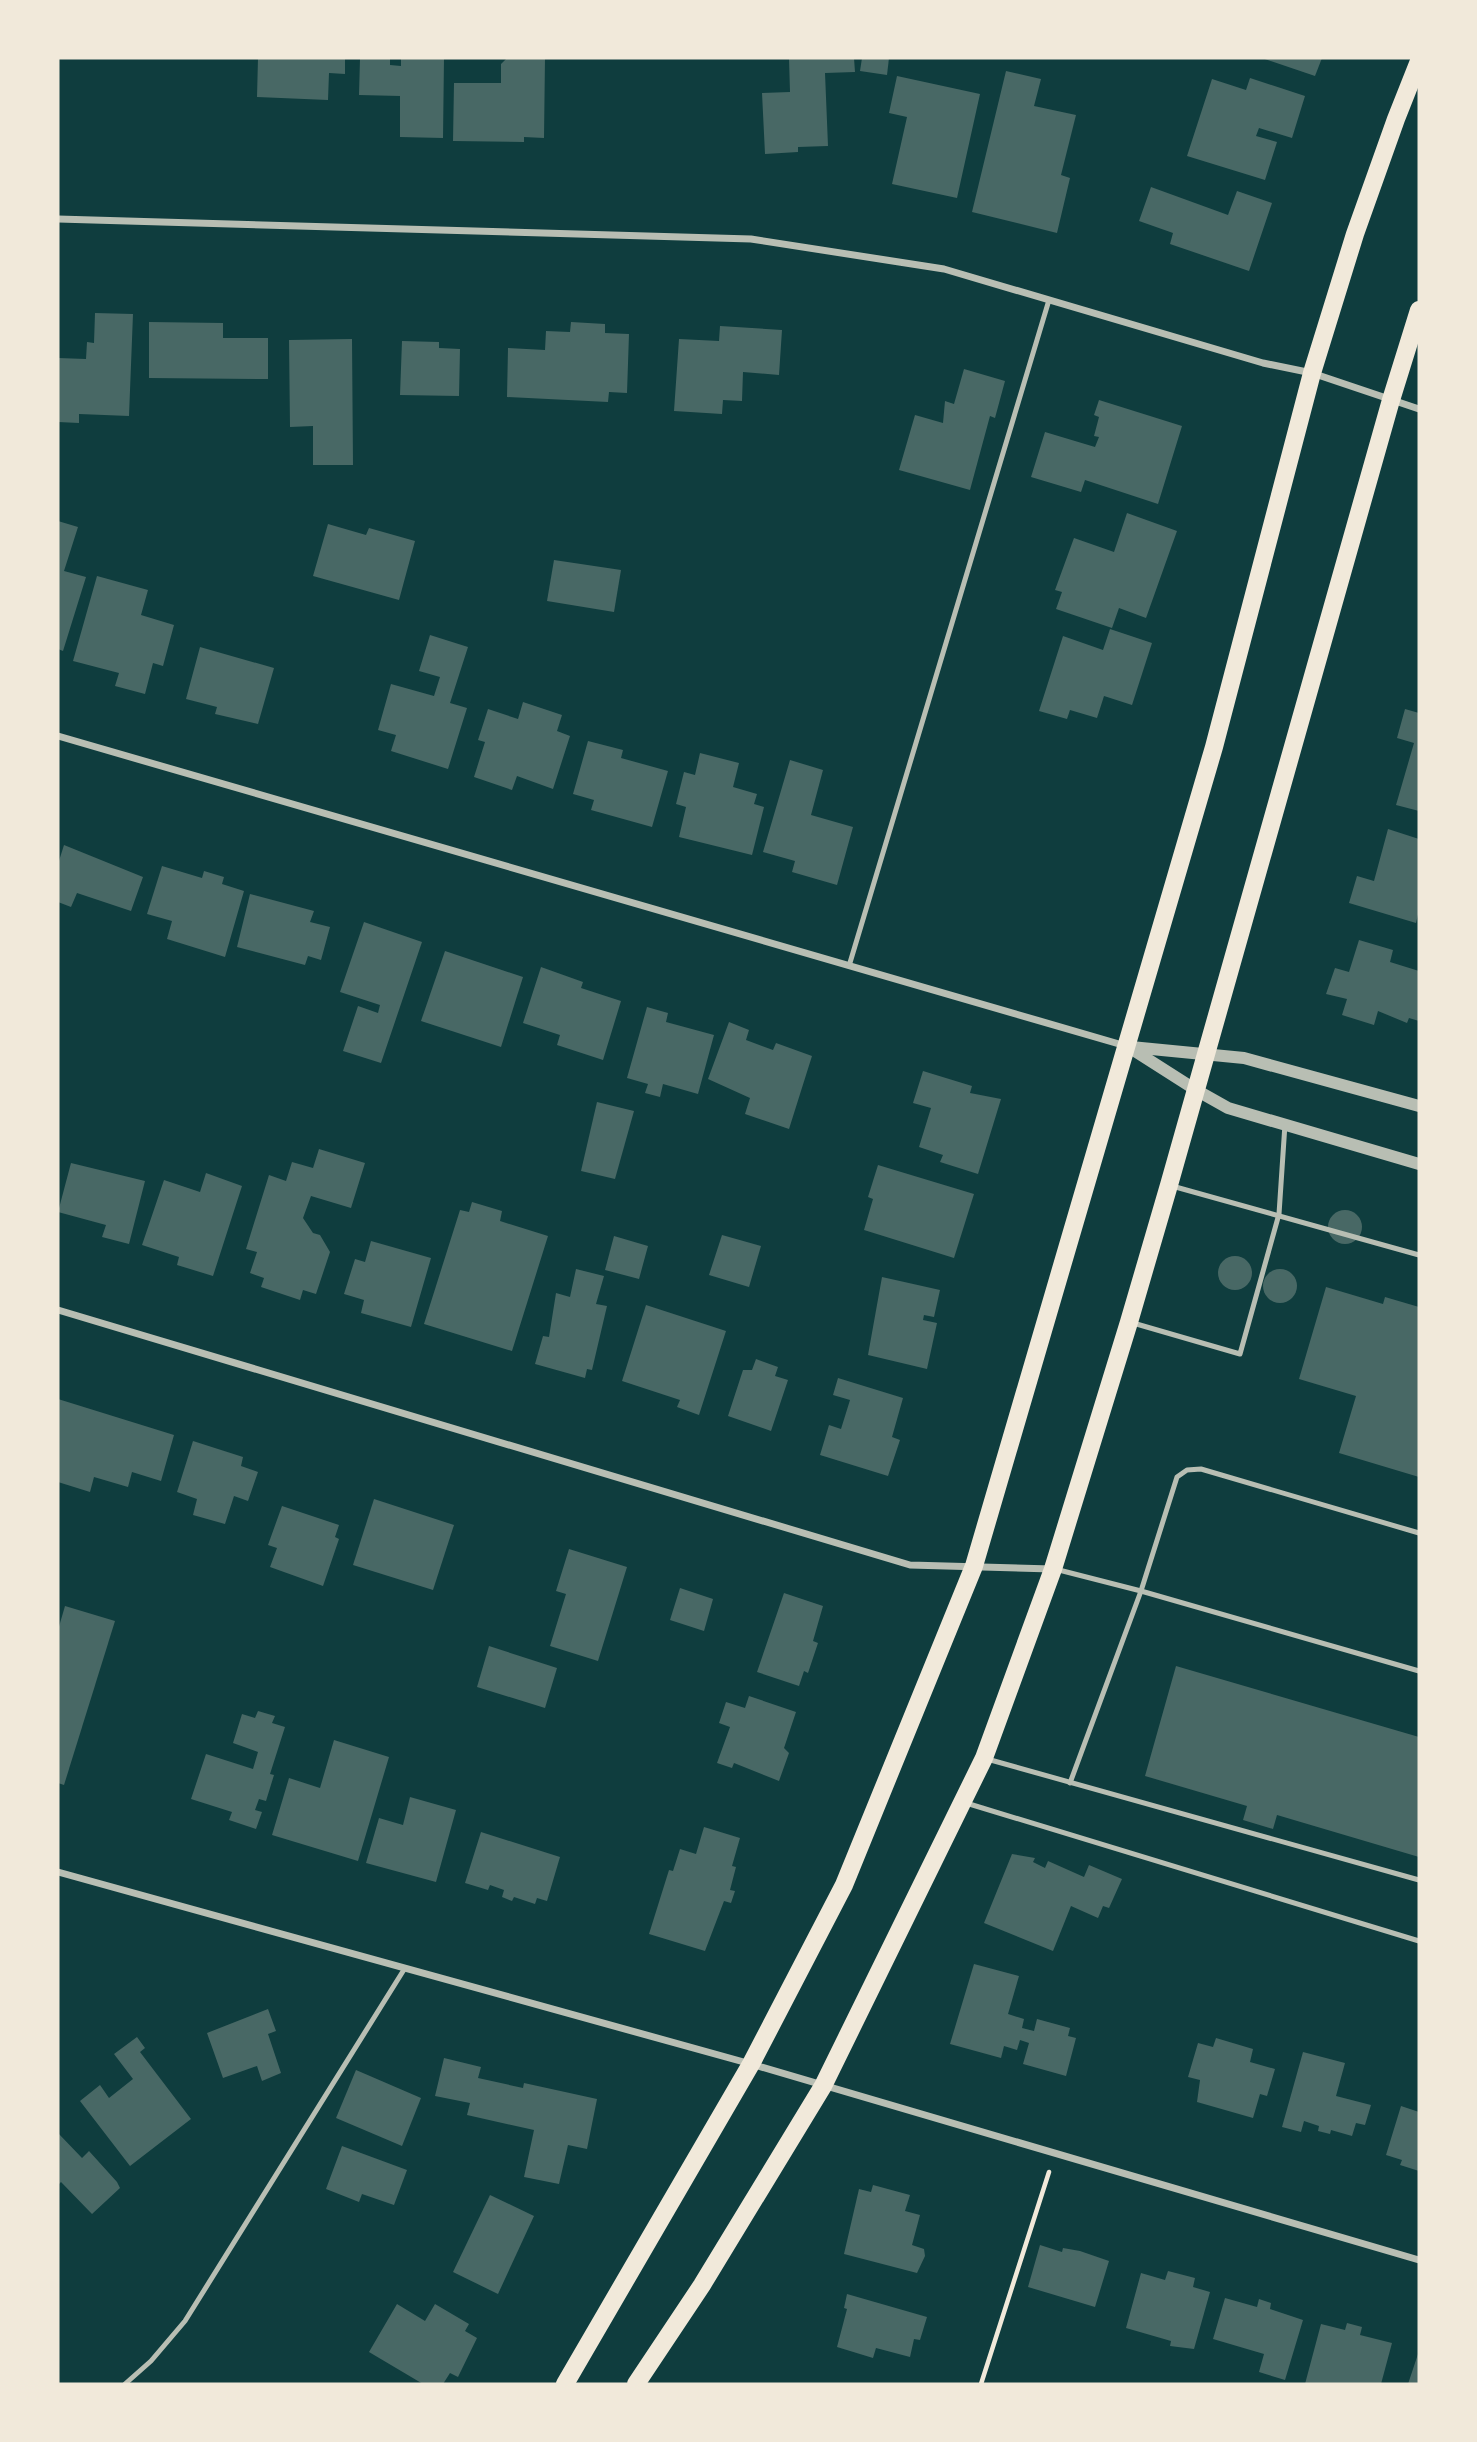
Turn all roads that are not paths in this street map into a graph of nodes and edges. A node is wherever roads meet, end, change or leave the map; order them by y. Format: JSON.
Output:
{"nodes":[{"id":1,"x":1419,"y":61,"type":"edge"},
{"id":2,"x":58,"y":219,"type":"edge"},
{"id":3,"x":1049,"y":300,"type":"junction"},
{"id":4,"x":1419,"y":310,"type":"edge"},
{"id":5,"x":1312,"y":373,"type":"junction"},
{"id":6,"x":1391,"y":400,"type":"junction"},
{"id":7,"x":1419,"y":409,"type":"edge"},
{"id":8,"x":58,"y":736,"type":"edge"},
{"id":9,"x":849,"y":966,"type":"junction"},
{"id":10,"x":1127,"y":1046,"type":"junction"},
{"id":11,"x":1206,"y":1053,"type":"junction"},
{"id":12,"x":1196,"y":1090,"type":"junction"},
{"id":13,"x":1419,"y":1106,"type":"edge"},
{"id":14,"x":1285,"y":1125,"type":"junction"},
{"id":15,"x":1419,"y":1164,"type":"edge"},
{"id":16,"x":1169,"y":1185,"type":"junction"},
{"id":17,"x":1279,"y":1214,"type":"junction"},
{"id":18,"x":1419,"y":1255,"type":"edge"},
{"id":19,"x":58,"y":1310,"type":"edge"},
{"id":20,"x":1129,"y":1322,"type":"junction"},
{"id":21,"x":1419,"y":1533,"type":"edge"},
{"id":22,"x":974,"y":1566,"type":"junction"},
{"id":23,"x":1053,"y":1569,"type":"junction"},
{"id":24,"x":1141,"y":1591,"type":"junction"},
{"id":25,"x":1419,"y":1671,"type":"edge"},
{"id":26,"x":984,"y":1758,"type":"junction"},
{"id":27,"x":1070,"y":1783,"type":"junction"},
{"id":28,"x":963,"y":1802,"type":"junction"},
{"id":29,"x":58,"y":1872,"type":"edge"},
{"id":30,"x":1419,"y":1880,"type":"edge"},
{"id":31,"x":1419,"y":1941,"type":"edge"},
{"id":32,"x":405,"y":1968,"type":"junction"},
{"id":33,"x":751,"y":2064,"type":"junction"},
{"id":34,"x":823,"y":2086,"type":"junction"},
{"id":35,"x":1419,"y":2260,"type":"edge"},
{"id":36,"x":125,"y":2384,"type":"edge"},
{"id":37,"x":565,"y":2384,"type":"edge"},
{"id":38,"x":636,"y":2384,"type":"edge"}],
"edges":[{"from":1,"to":5,"type":"main road"},
{"from":2,"to":3,"type":"street"},
{"from":3,"to":5,"type":"street"},
{"from":3,"to":9,"type":"lane"},
{"from":4,"to":6,"type":"main road"},
{"from":5,"to":6,"type":"street"},
{"from":5,"to":10,"type":"main road"},
{"from":6,"to":7,"type":"street"},
{"from":6,"to":11,"type":"main road"},
{"from":8,"to":9,"type":"street"},
{"from":9,"to":10,"type":"street"},
{"from":10,"to":11,"type":"street"},
{"from":10,"to":12,"type":"street"},
{"from":10,"to":22,"type":"main road"},
{"from":11,"to":12,"type":"main road"},
{"from":11,"to":13,"type":"street"},
{"from":12,"to":14,"type":"street"},
{"from":12,"to":16,"type":"main road"},
{"from":14,"to":15,"type":"street"},
{"from":14,"to":17,"type":"lane"},
{"from":16,"to":17,"type":"lane"},
{"from":16,"to":20,"type":"main road"},
{"from":17,"to":18,"type":"lane"},
{"from":17,"to":20,"type":"lane"},
{"from":19,"to":22,"type":"street"},
{"from":20,"to":23,"type":"main road"},
{"from":21,"to":24,"type":"lane"},
{"from":22,"to":23,"type":"street"},
{"from":22,"to":33,"type":"main road"},
{"from":23,"to":24,"type":"lane"},
{"from":23,"to":26,"type":"main road"},
{"from":24,"to":25,"type":"lane"},
{"from":24,"to":27,"type":"lane"},
{"from":26,"to":27,"type":"lane"},
{"from":26,"to":28,"type":"main road"},
{"from":27,"to":30,"type":"lane"},
{"from":28,"to":31,"type":"lane"},
{"from":28,"to":34,"type":"main road"},
{"from":29,"to":32,"type":"street"},
{"from":32,"to":33,"type":"street"},
{"from":32,"to":36,"type":"lane"},
{"from":33,"to":34,"type":"street"},
{"from":33,"to":37,"type":"main road"},
{"from":34,"to":35,"type":"street"},
{"from":34,"to":38,"type":"main road"}]}
